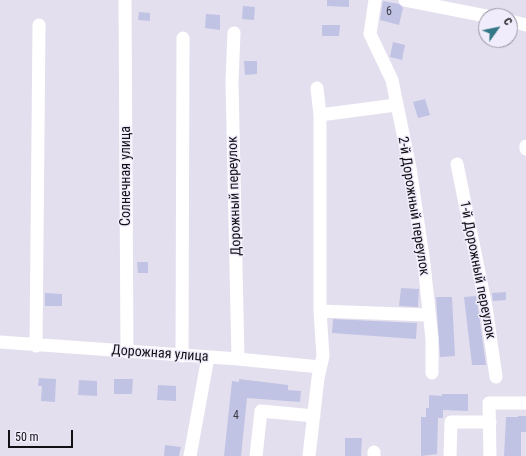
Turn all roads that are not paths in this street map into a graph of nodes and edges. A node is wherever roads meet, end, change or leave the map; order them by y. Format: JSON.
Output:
{"nodes":[{"id":1,"x":125,"y":0,"type":"edge"},
{"id":2,"x":374,"y":0,"type":"edge"},
{"id":3,"x":405,"y":0,"type":"edge"},
{"id":4,"x":478,"y":14,"type":"edge"},
{"id":5,"x":39,"y":25,"type":"dead end"},
{"id":6,"x":234,"y":33,"type":"dead end"},
{"id":7,"x":183,"y":38,"type":"dead end"},
{"id":8,"x":317,"y":88,"type":"dead end"},
{"id":9,"x":396,"y":105,"type":"junction"},
{"id":10,"x":320,"y":115,"type":"junction"},
{"id":11,"x":457,"y":164,"type":"dead end"},
{"id":12,"x":320,"y":311,"type":"junction"},
{"id":13,"x":428,"y":315,"type":"junction"},
{"id":14,"x":0,"y":342,"type":"edge"},
{"id":15,"x":36,"y":346,"type":"junction"},
{"id":16,"x":127,"y":352,"type":"junction"},
{"id":17,"x":182,"y":356,"type":"junction"},
{"id":18,"x":208,"y":357,"type":"junction"},
{"id":19,"x":238,"y":359,"type":"junction"},
{"id":20,"x":320,"y":367,"type":"junction"},
{"id":21,"x":432,"y":373,"type":"dead end"},
{"id":22,"x":496,"y":376,"type":"dead end"},
{"id":23,"x":526,"y":403,"type":"edge"},
{"id":24,"x":314,"y":416,"type":"junction"},
{"id":25,"x":490,"y":422,"type":"junction"},
{"id":26,"x":190,"y":456,"type":"edge"},
{"id":27,"x":256,"y":456,"type":"edge"},
{"id":28,"x":309,"y":456,"type":"edge"},
{"id":29,"x":450,"y":456,"type":"edge"},
{"id":30,"x":490,"y":456,"type":"edge"}],
"edges":[{"from":1,"to":16,"type":"street","name":"Солнечная улица"},
{"from":2,"to":9,"type":"street","name":"2-й Дорожный переулок"},
{"from":3,"to":4,"type":"street"},
{"from":5,"to":15,"type":"street"},
{"from":6,"to":19,"type":"street","name":"Дорожный переулок"},
{"from":7,"to":17,"type":"street"},
{"from":8,"to":10,"type":"street"},
{"from":9,"to":10,"type":"street"},
{"from":9,"to":13,"type":"street","name":"2-й Дорожный переулок"},
{"from":10,"to":12,"type":"street"},
{"from":11,"to":22,"type":"street","name":"1-й Дорожный переулок"},
{"from":12,"to":13,"type":"street"},
{"from":12,"to":20,"type":"street"},
{"from":13,"to":21,"type":"street","name":"2-й Дорожный переулок"},
{"from":14,"to":15,"type":"street","name":"Дорожная улица"},
{"from":15,"to":16,"type":"street","name":"Дорожная улица"},
{"from":16,"to":17,"type":"street","name":"Дорожная улица"},
{"from":17,"to":18,"type":"street","name":"Дорожная улица"},
{"from":18,"to":19,"type":"street","name":"Дорожная улица"},
{"from":18,"to":26,"type":"street"},
{"from":19,"to":20,"type":"street","name":"Дорожная улица"},
{"from":20,"to":24,"type":"street"},
{"from":23,"to":25,"type":"street"},
{"from":24,"to":27,"type":"street"},
{"from":24,"to":28,"type":"street"},
{"from":25,"to":29,"type":"street"},
{"from":25,"to":30,"type":"street"}]}
